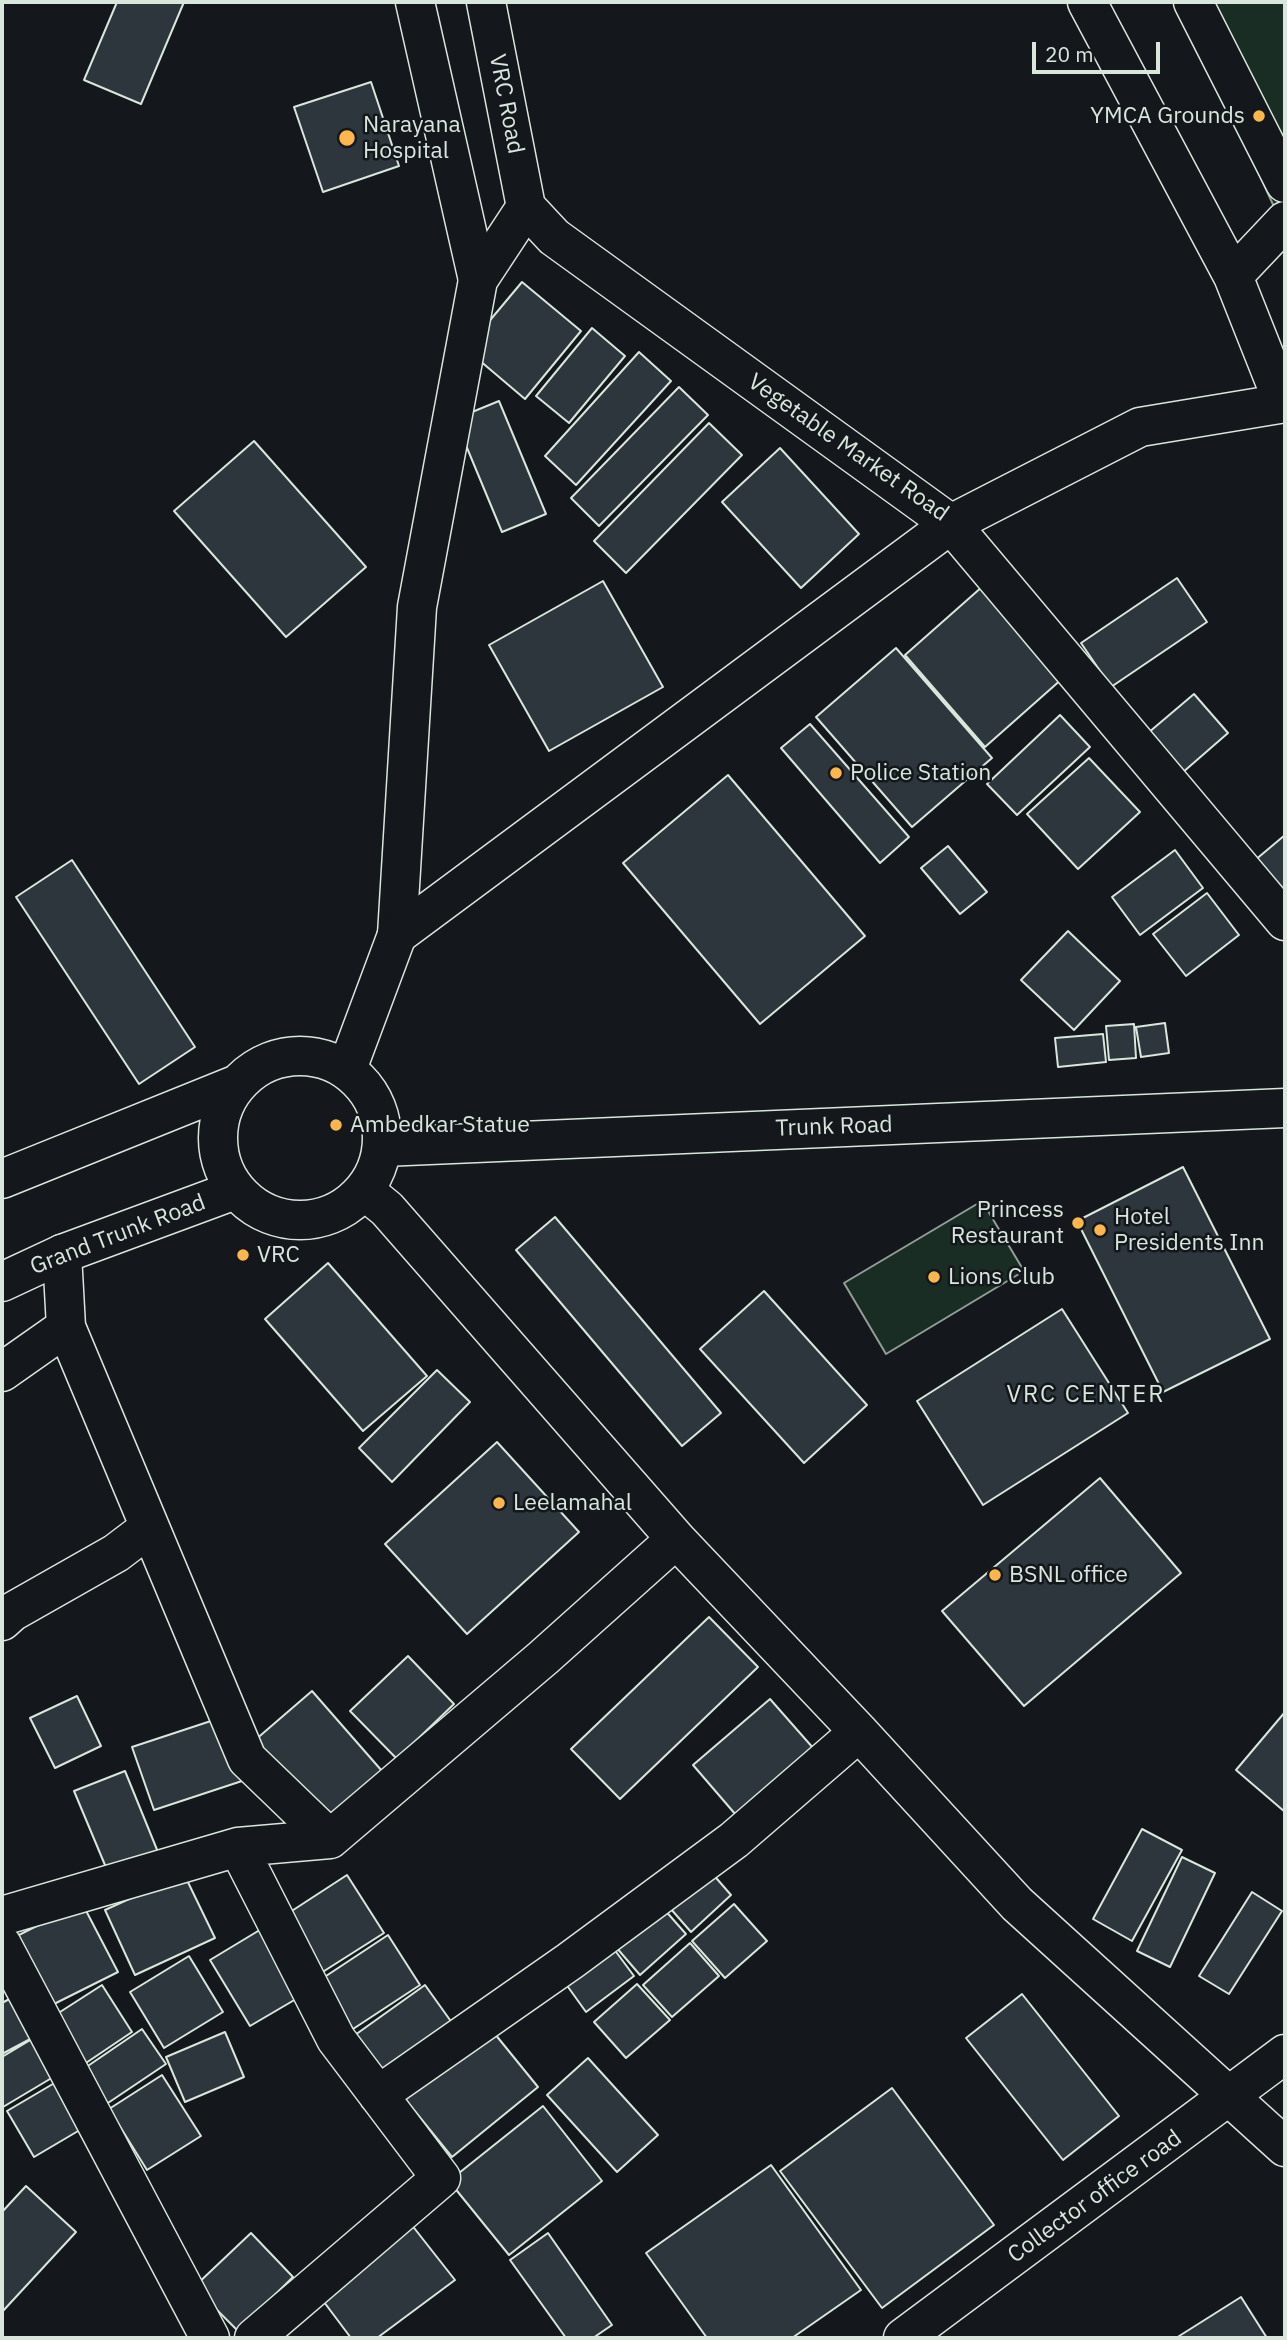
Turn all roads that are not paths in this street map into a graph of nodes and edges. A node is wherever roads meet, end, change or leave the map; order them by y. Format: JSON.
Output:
{"nodes":[{"id":1,"x":415,"y":2,"type":"edge"},
{"id":2,"x":486,"y":2,"type":"edge"},
{"id":3,"x":1087,"y":2,"type":"edge"},
{"id":4,"x":1193,"y":2,"type":"edge"},
{"id":5,"x":1285,"y":183,"type":"edge"},
{"id":6,"x":526,"y":207,"type":"junction"},
{"id":7,"x":1285,"y":222,"type":"edge"},
{"id":8,"x":1233,"y":276,"type":"junction"},
{"id":9,"x":478,"y":280,"type":"junction"},
{"id":10,"x":1284,"y":403,"type":"edge"},
{"id":11,"x":951,"y":524,"type":"junction"},
{"id":12,"x":1285,"y":921,"type":"edge"},
{"id":13,"x":397,"y":935,"type":"junction"},
{"id":14,"x":347,"y":1069,"type":"junction"},
{"id":15,"x":235,"y":1085,"type":"junction"},
{"id":16,"x":1285,"y":1108,"type":"edge"},
{"id":17,"x":383,"y":1147,"type":"junction"},
{"id":18,"x":2,"y":1179,"type":"edge"},
{"id":19,"x":234,"y":1190,"type":"junction"},
{"id":20,"x":365,"y":1191,"type":"junction"},
{"id":21,"x":62,"y":1254,"type":"junction"},
{"id":22,"x":2,"y":1282,"type":"edge"},
{"id":23,"x":66,"y":1327,"type":"junction"},
{"id":24,"x":2,"y":1372,"type":"edge"},
{"id":25,"x":149,"y":1528,"type":"junction"},
{"id":26,"x":676,"y":1539,"type":"junction"},
{"id":27,"x":2,"y":1621,"type":"edge"},
{"id":28,"x":859,"y":1732,"type":"junction"},
{"id":29,"x":330,"y":1839,"type":"junction"},
{"id":30,"x":238,"y":1847,"type":"junction"},
{"id":31,"x":2,"y":1916,"type":"edge"},
{"id":32,"x":2,"y":1945,"type":"edge"},
{"id":33,"x":1285,"y":2054,"type":"edge"},
{"id":34,"x":378,"y":2095,"type":"junction"},
{"id":35,"x":1228,"y":2098,"type":"junction"},
{"id":36,"x":1285,"y":2147,"type":"edge"},
{"id":37,"x":210,"y":2338,"type":"edge"},
{"id":38,"x":254,"y":2338,"type":"edge"},
{"id":39,"x":903,"y":2338,"type":"edge"}],
"edges":[{"from":1,"to":9,"type":"street"},
{"from":2,"to":6,"type":"street","name":"VRC Road"},
{"from":3,"to":8,"type":"street"},
{"from":4,"to":5,"type":"street"},
{"from":6,"to":9,"type":"street"},
{"from":6,"to":11,"type":"street","name":"Vegetable Market Road"},
{"from":7,"to":8,"type":"street"},
{"from":8,"to":10,"type":"street"},
{"from":9,"to":13,"type":"street"},
{"from":10,"to":11,"type":"street","name":"Vegetable Market Road"},
{"from":11,"to":12,"type":"street"},
{"from":11,"to":13,"type":"street"},
{"from":13,"to":14,"type":"street"},
{"from":14,"to":15,"type":"street"},
{"from":14,"to":17,"type":"street"},
{"from":15,"to":18,"type":"street"},
{"from":15,"to":19,"type":"street"},
{"from":16,"to":17,"type":"street","name":"Trunk Road"},
{"from":17,"to":20,"type":"street"},
{"from":19,"to":20,"type":"street"},
{"from":19,"to":21,"type":"street","name":"Grand Trunk Road"},
{"from":20,"to":26,"type":"street"},
{"from":21,"to":22,"type":"street","name":"Grand Trunk Road"},
{"from":21,"to":23,"type":"street"},
{"from":23,"to":24,"type":"street"},
{"from":23,"to":25,"type":"street"},
{"from":25,"to":27,"type":"street"},
{"from":25,"to":29,"type":"street"},
{"from":26,"to":28,"type":"street"},
{"from":26,"to":29,"type":"street"},
{"from":28,"to":34,"type":"street"},
{"from":28,"to":35,"type":"street"},
{"from":29,"to":30,"type":"street"},
{"from":30,"to":31,"type":"street"},
{"from":30,"to":34,"type":"street"},
{"from":32,"to":37,"type":"street"},
{"from":33,"to":35,"type":"street","name":"Collector office road"},
{"from":34,"to":38,"type":"street"},
{"from":35,"to":36,"type":"street"},
{"from":35,"to":39,"type":"street","name":"Collector office road"}]}
